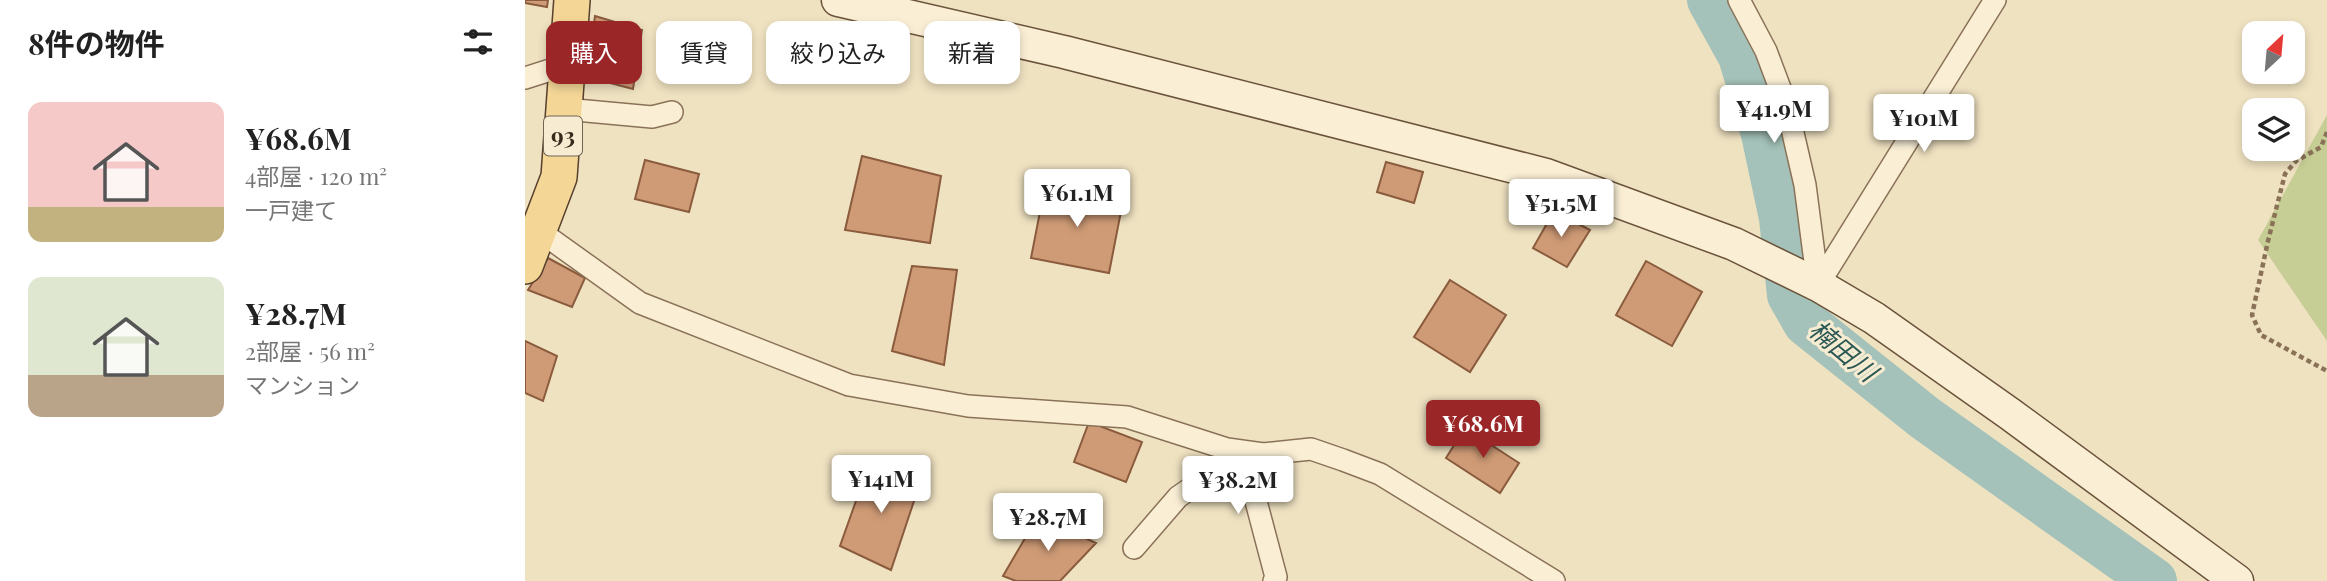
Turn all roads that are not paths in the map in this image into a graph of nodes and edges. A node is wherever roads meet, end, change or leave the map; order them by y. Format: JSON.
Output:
{"nodes":[{"id":1,"x":572,"y":0,"type":"edge"},
{"id":2,"x":838,"y":0,"type":"edge"},
{"id":3,"x":1739,"y":0,"type":"edge"},
{"id":4,"x":1995,"y":0,"type":"edge"},
{"id":5,"x":571,"y":21,"type":"edge"},
{"id":6,"x":546,"y":71,"type":"edge"},
{"id":7,"x":525,"y":78,"type":"edge"},
{"id":8,"x":567,"y":84,"type":"edge"},
{"id":9,"x":565,"y":109,"type":"junction"},
{"id":10,"x":672,"y":112,"type":"dead end"},
{"id":11,"x":538,"y":230,"type":"junction"},
{"id":12,"x":525,"y":266,"type":"edge"},
{"id":13,"x":1818,"y":285,"type":"junction"},
{"id":14,"x":1243,"y":452,"type":"junction"},
{"id":15,"x":1134,"y":548,"type":"dead end"},
{"id":16,"x":1274,"y":581,"type":"edge"},
{"id":17,"x":1554,"y":581,"type":"edge"},
{"id":18,"x":2237,"y":581,"type":"edge"}],
"edges":[{"from":1,"to":5,"type":"main road","number":"93"},
{"from":2,"to":13,"type":"street"},
{"from":3,"to":13,"type":"street"},
{"from":4,"to":13,"type":"street"},
{"from":6,"to":7,"type":"street"},
{"from":8,"to":9,"type":"main road","number":"93"},
{"from":9,"to":10,"type":"street"},
{"from":9,"to":11,"type":"main road","number":"93"},
{"from":11,"to":12,"type":"main road","number":"93"},
{"from":11,"to":14,"type":"street"},
{"from":13,"to":18,"type":"street"},
{"from":14,"to":15,"type":"street"},
{"from":14,"to":16,"type":"street"},
{"from":14,"to":17,"type":"street"}]}
